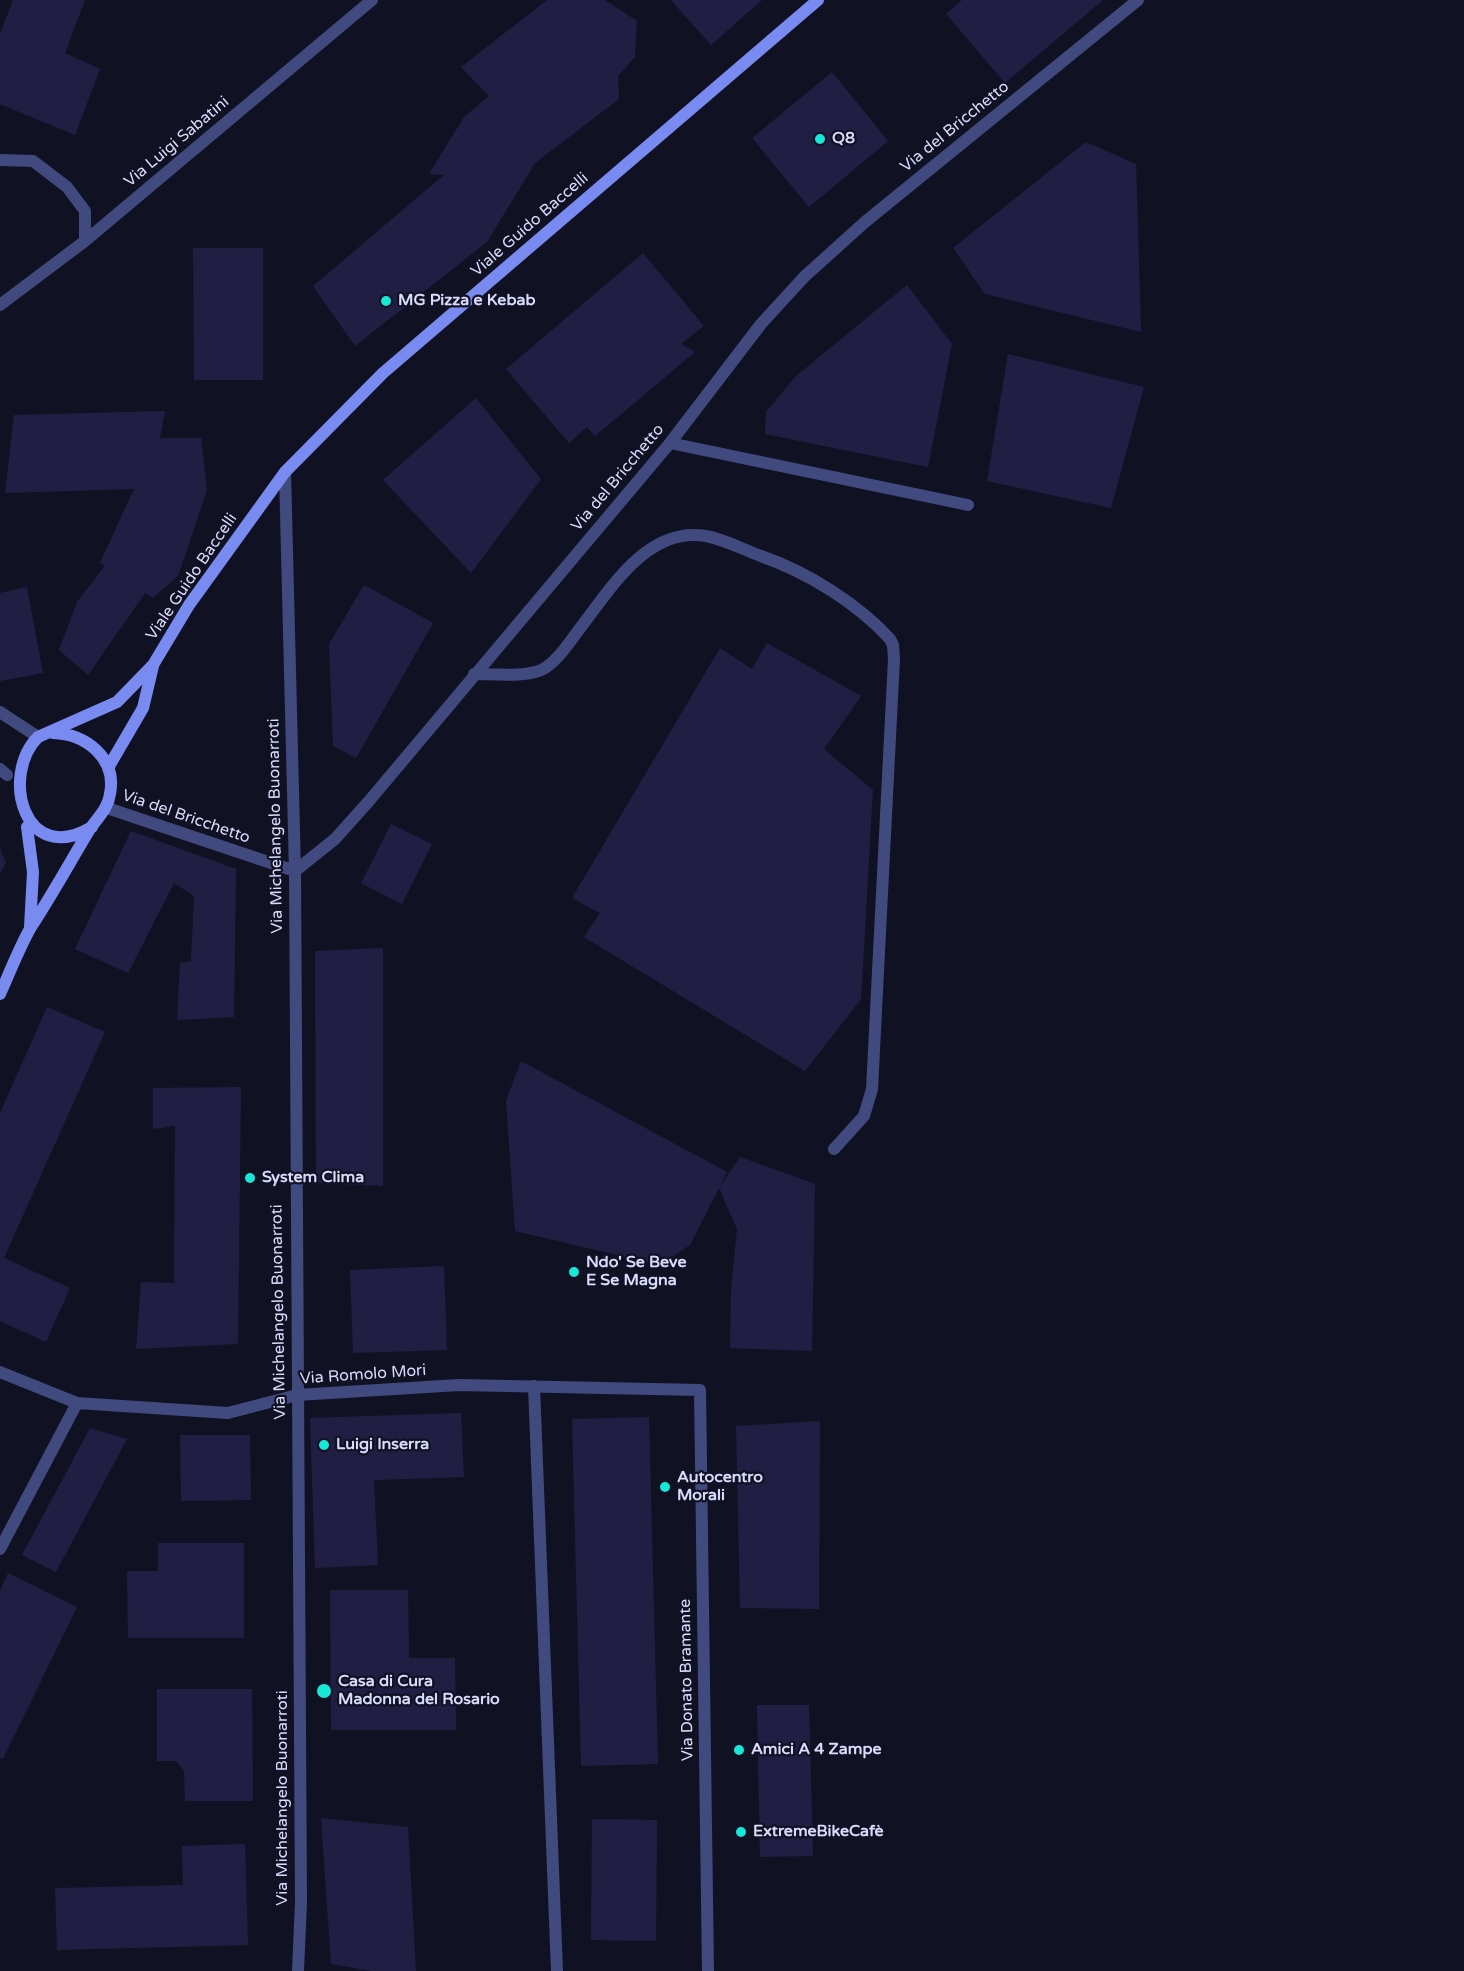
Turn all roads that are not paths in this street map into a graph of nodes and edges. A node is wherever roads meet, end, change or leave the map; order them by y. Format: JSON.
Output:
{"nodes":[{"id":1,"x":372,"y":0,"type":"edge"},
{"id":2,"x":818,"y":0,"type":"edge"},
{"id":3,"x":1138,"y":0,"type":"edge"},
{"id":4,"x":0,"y":160,"type":"edge"},
{"id":5,"x":85,"y":241,"type":"junction"},
{"id":6,"x":0,"y":305,"type":"edge"},
{"id":7,"x":670,"y":443,"type":"junction"},
{"id":8,"x":285,"y":472,"type":"junction"},
{"id":9,"x":969,"y":505,"type":"dead end"},
{"id":10,"x":153,"y":665,"type":"junction"},
{"id":11,"x":474,"y":674,"type":"junction"},
{"id":12,"x":0,"y":712,"type":"edge"},
{"id":13,"x":52,"y":733,"type":"junction"},
{"id":14,"x":38,"y":737,"type":"junction"},
{"id":15,"x":108,"y":768,"type":"junction"},
{"id":16,"x":5,"y":780,"type":"edge"},
{"id":17,"x":106,"y":808,"type":"junction"},
{"id":18,"x":27,"y":827,"type":"junction"},
{"id":19,"x":92,"y":827,"type":"junction"},
{"id":20,"x":295,"y":871,"type":"junction"},
{"id":21,"x":30,"y":930,"type":"junction"},
{"id":22,"x":0,"y":994,"type":"edge"},
{"id":23,"x":834,"y":1149,"type":"dead end"},
{"id":24,"x":0,"y":1372,"type":"edge"},
{"id":25,"x":534,"y":1386,"type":"junction"},
{"id":26,"x":700,"y":1389,"type":"joint"},
{"id":27,"x":297,"y":1395,"type":"junction"},
{"id":28,"x":77,"y":1403,"type":"junction"},
{"id":29,"x":0,"y":1549,"type":"edge"},
{"id":30,"x":298,"y":1971,"type":"edge"},
{"id":31,"x":557,"y":1971,"type":"edge"},
{"id":32,"x":708,"y":1971,"type":"edge"}],
"edges":[{"from":1,"to":5,"type":"street","name":"Via Luigi Sabatini"},
{"from":2,"to":8,"type":"main road","name":"Viale Guido Baccelli"},
{"from":3,"to":7,"type":"street","name":"Via del Bricchetto"},
{"from":4,"to":5,"type":"street"},
{"from":5,"to":6,"type":"street","name":"Via Luigi Sabatini"},
{"from":7,"to":9,"type":"street"},
{"from":7,"to":11,"type":"street","name":"Via del Bricchetto"},
{"from":8,"to":10,"type":"main road","name":"Viale Guido Baccelli"},
{"from":8,"to":20,"type":"street","name":"Via Michelangelo Buonarroti"},
{"from":10,"to":13,"type":"main road","name":"Viale Guido Baccelli"},
{"from":10,"to":15,"type":"main road","name":"Viale Guido Baccelli"},
{"from":11,"to":20,"type":"street","name":"Via del Bricchetto"},
{"from":11,"to":23,"type":"street"},
{"from":12,"to":14,"type":"street"},
{"from":13,"to":14,"type":"main road","name":"Viale Guido Baccelli"},
{"from":13,"to":15,"type":"main road","name":"Viale Guido Baccelli"},
{"from":14,"to":16,"type":"main road","name":"Viale Guido Baccelli"},
{"from":15,"to":17,"type":"main road","name":"Viale Guido Baccelli"},
{"from":16,"to":18,"type":"main road","name":"Viale Guido Baccelli"},
{"from":17,"to":19,"type":"main road","name":"Viale Guido Baccelli"},
{"from":17,"to":20,"type":"street","name":"Via del Bricchetto"},
{"from":18,"to":19,"type":"main road"},
{"from":18,"to":21,"type":"main road","name":"Viale Guido Baccelli"},
{"from":19,"to":21,"type":"main road","name":"Viale Guido Baccelli"},
{"from":20,"to":27,"type":"street","name":"Via Michelangelo Buonarroti"},
{"from":21,"to":22,"type":"main road","name":"Viale Guido Baccelli"},
{"from":24,"to":28,"type":"street","name":"Via Romolo Mori"},
{"from":25,"to":26,"type":"street","name":"Via Romolo Mori"},
{"from":25,"to":27,"type":"street","name":"Via Romolo Mori"},
{"from":25,"to":31,"type":"street"},
{"from":26,"to":32,"type":"street","name":"Via Donato Bramante"},
{"from":27,"to":28,"type":"street","name":"Via Romolo Mori"},
{"from":27,"to":30,"type":"street","name":"Via Michelangelo Buonarroti"},
{"from":28,"to":29,"type":"street"}]}
